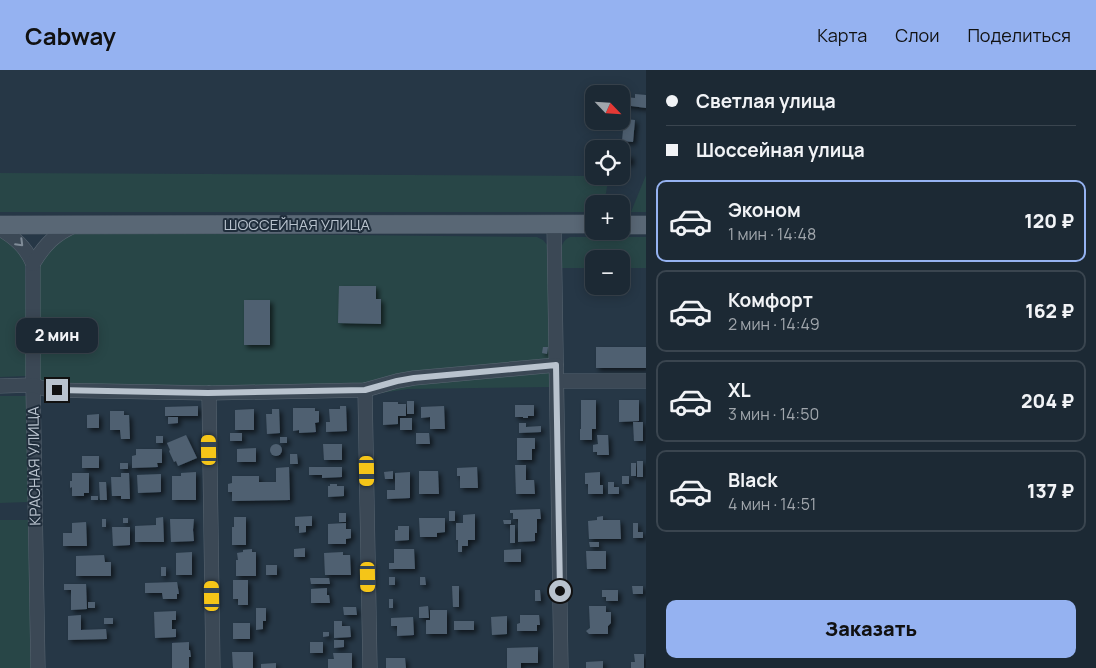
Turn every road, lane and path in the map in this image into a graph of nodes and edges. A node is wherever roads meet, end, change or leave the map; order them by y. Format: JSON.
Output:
{"nodes":[{"id":1,"x":76,"y":224,"type":"junction"},
{"id":2,"x":554,"y":224,"type":"junction"},
{"id":3,"x":585,"y":224,"type":"edge"},
{"id":4,"x":0,"y":225,"type":"edge"},
{"id":5,"x":630,"y":225,"type":"edge"},
{"id":6,"x":646,"y":225,"type":"edge"},
{"id":7,"x":0,"y":229,"type":"edge"},
{"id":8,"x":33,"y":264,"type":"junction"},
{"id":9,"x":556,"y":365,"type":"junction"},
{"id":10,"x":557,"y":381,"type":"junction"},
{"id":11,"x":646,"y":381,"type":"edge"},
{"id":12,"x":33,"y":385,"type":"junction"},
{"id":13,"x":0,"y":386,"type":"edge"},
{"id":14,"x":365,"y":390,"type":"junction"},
{"id":15,"x":208,"y":393,"type":"junction"},
{"id":16,"x":38,"y":668,"type":"edge"},
{"id":17,"x":213,"y":668,"type":"edge"},
{"id":18,"x":370,"y":668,"type":"edge"},
{"id":19,"x":561,"y":668,"type":"edge"}],
"edges":[{"from":1,"to":2,"type":"main road","name":"ШОССЕЙНАЯ УЛИЦА"},
{"from":1,"to":4,"type":"main road","name":"ШОССЕЙНАЯ УЛИЦА"},
{"from":1,"to":8,"type":"street"},
{"from":2,"to":3,"type":"main road","name":"ШОССЕЙНАЯ УЛИЦА"},
{"from":2,"to":9,"type":"street"},
{"from":5,"to":6,"type":"main road"},
{"from":7,"to":8,"type":"street","one_way":true},
{"from":8,"to":12,"type":"street","name":"КРАСНАЯ УЛИЦА"},
{"from":9,"to":10,"type":"street"},
{"from":9,"to":14,"type":"street"},
{"from":10,"to":11,"type":"street"},
{"from":10,"to":19,"type":"street"},
{"from":12,"to":13,"type":"street"},
{"from":12,"to":15,"type":"street"},
{"from":12,"to":16,"type":"street","name":"КРАСНАЯ УЛИЦА"},
{"from":14,"to":15,"type":"street"},
{"from":14,"to":18,"type":"street"},
{"from":15,"to":17,"type":"street"}]}
